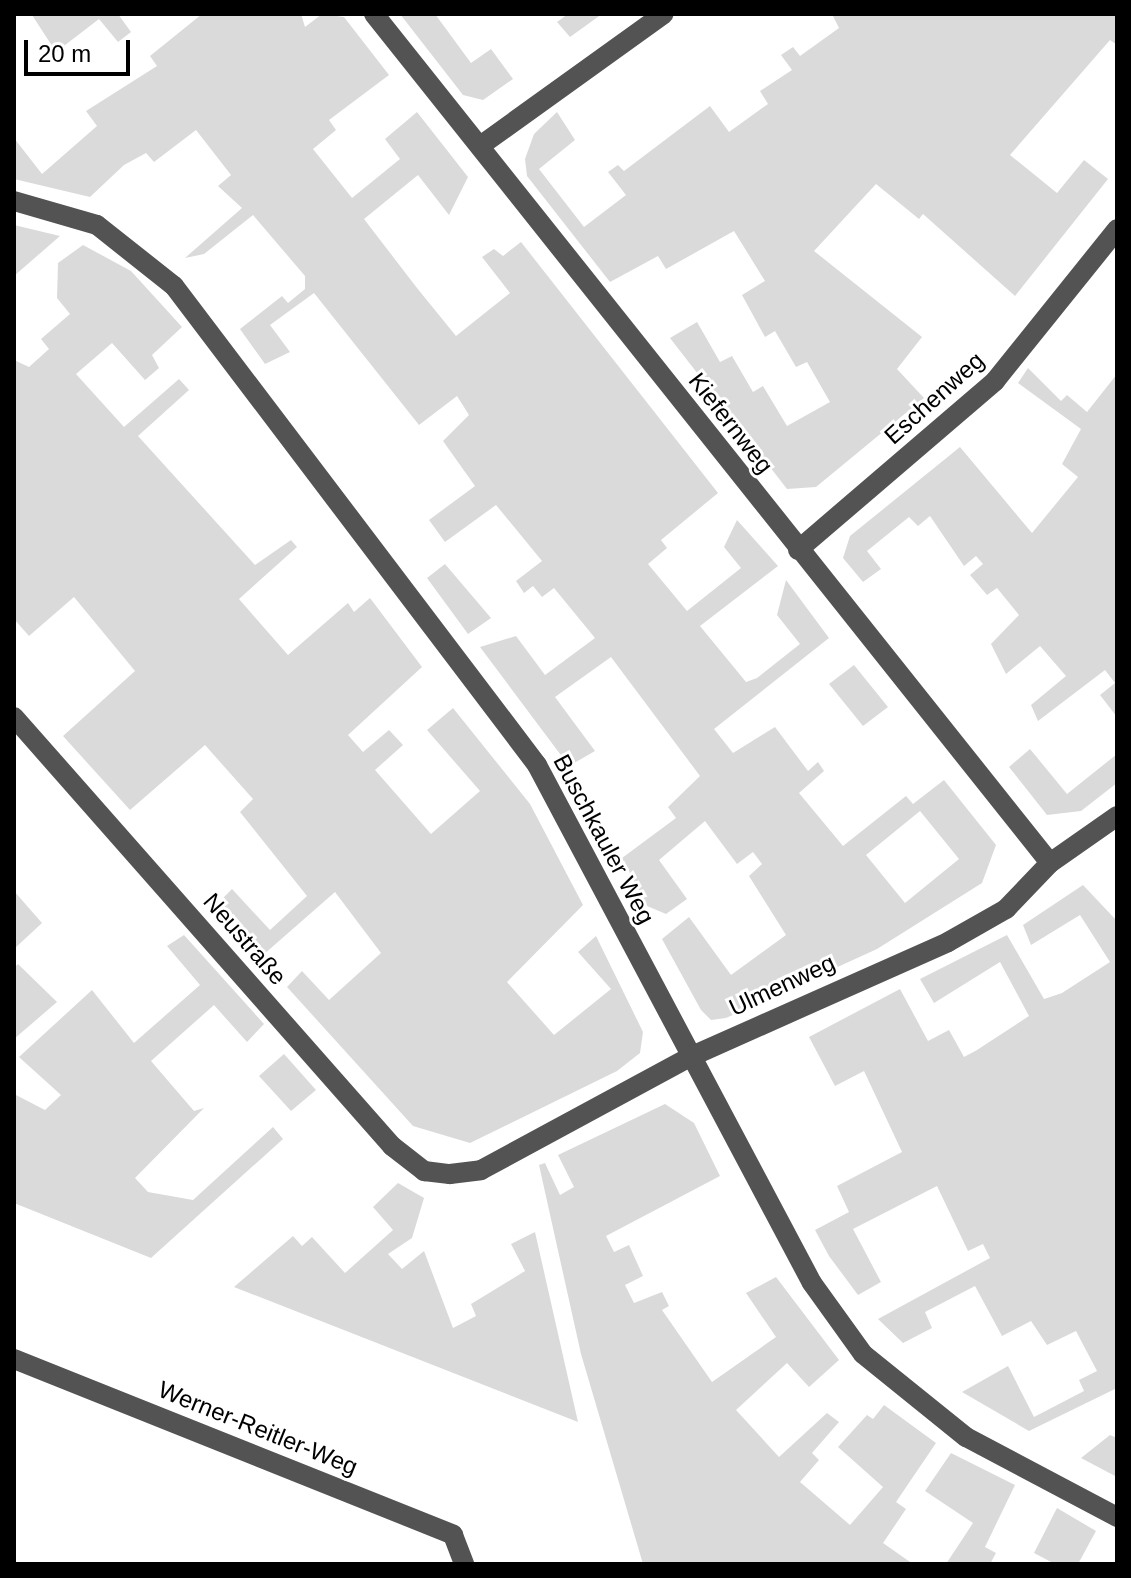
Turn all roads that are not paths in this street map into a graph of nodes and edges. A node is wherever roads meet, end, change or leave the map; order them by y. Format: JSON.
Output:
{"nodes":[{"id":1,"x":374,"y":14,"type":"edge"},
{"id":2,"x":664,"y":14,"type":"edge"},
{"id":3,"x":480,"y":146,"type":"junction"},
{"id":4,"x":14,"y":201,"type":"edge"},
{"id":5,"x":1117,"y":229,"type":"edge"},
{"id":6,"x":798,"y":550,"type":"junction"},
{"id":7,"x":14,"y":717,"type":"edge"},
{"id":8,"x":1117,"y":816,"type":"edge"},
{"id":9,"x":1050,"y":863,"type":"junction"},
{"id":10,"x":690,"y":1057,"type":"junction"},
{"id":11,"x":450,"y":1174,"type":"joint"},
{"id":12,"x":14,"y":1359,"type":"edge"},
{"id":13,"x":1117,"y":1517,"type":"edge"},
{"id":14,"x":464,"y":1564,"type":"edge"}],
"edges":[{"from":1,"to":3,"type":"street","name":"Kiefernweg"},
{"from":2,"to":3,"type":"street"},
{"from":3,"to":6,"type":"street","name":"Kiefernweg"},
{"from":4,"to":10,"type":"street","name":"Buschkauler Weg"},
{"from":5,"to":6,"type":"street","name":"Eschenweg"},
{"from":6,"to":9,"type":"street","name":"Kiefernweg"},
{"from":7,"to":11,"type":"street","name":"Neustraße"},
{"from":8,"to":9,"type":"street","name":"Ulmenweg"},
{"from":9,"to":10,"type":"street","name":"Ulmenweg"},
{"from":10,"to":11,"type":"street","name":"Ulmenweg"},
{"from":10,"to":13,"type":"street","name":"Buschkauler Weg"},
{"from":12,"to":14,"type":"street","name":"Werner-Reitler-Weg"}]}
